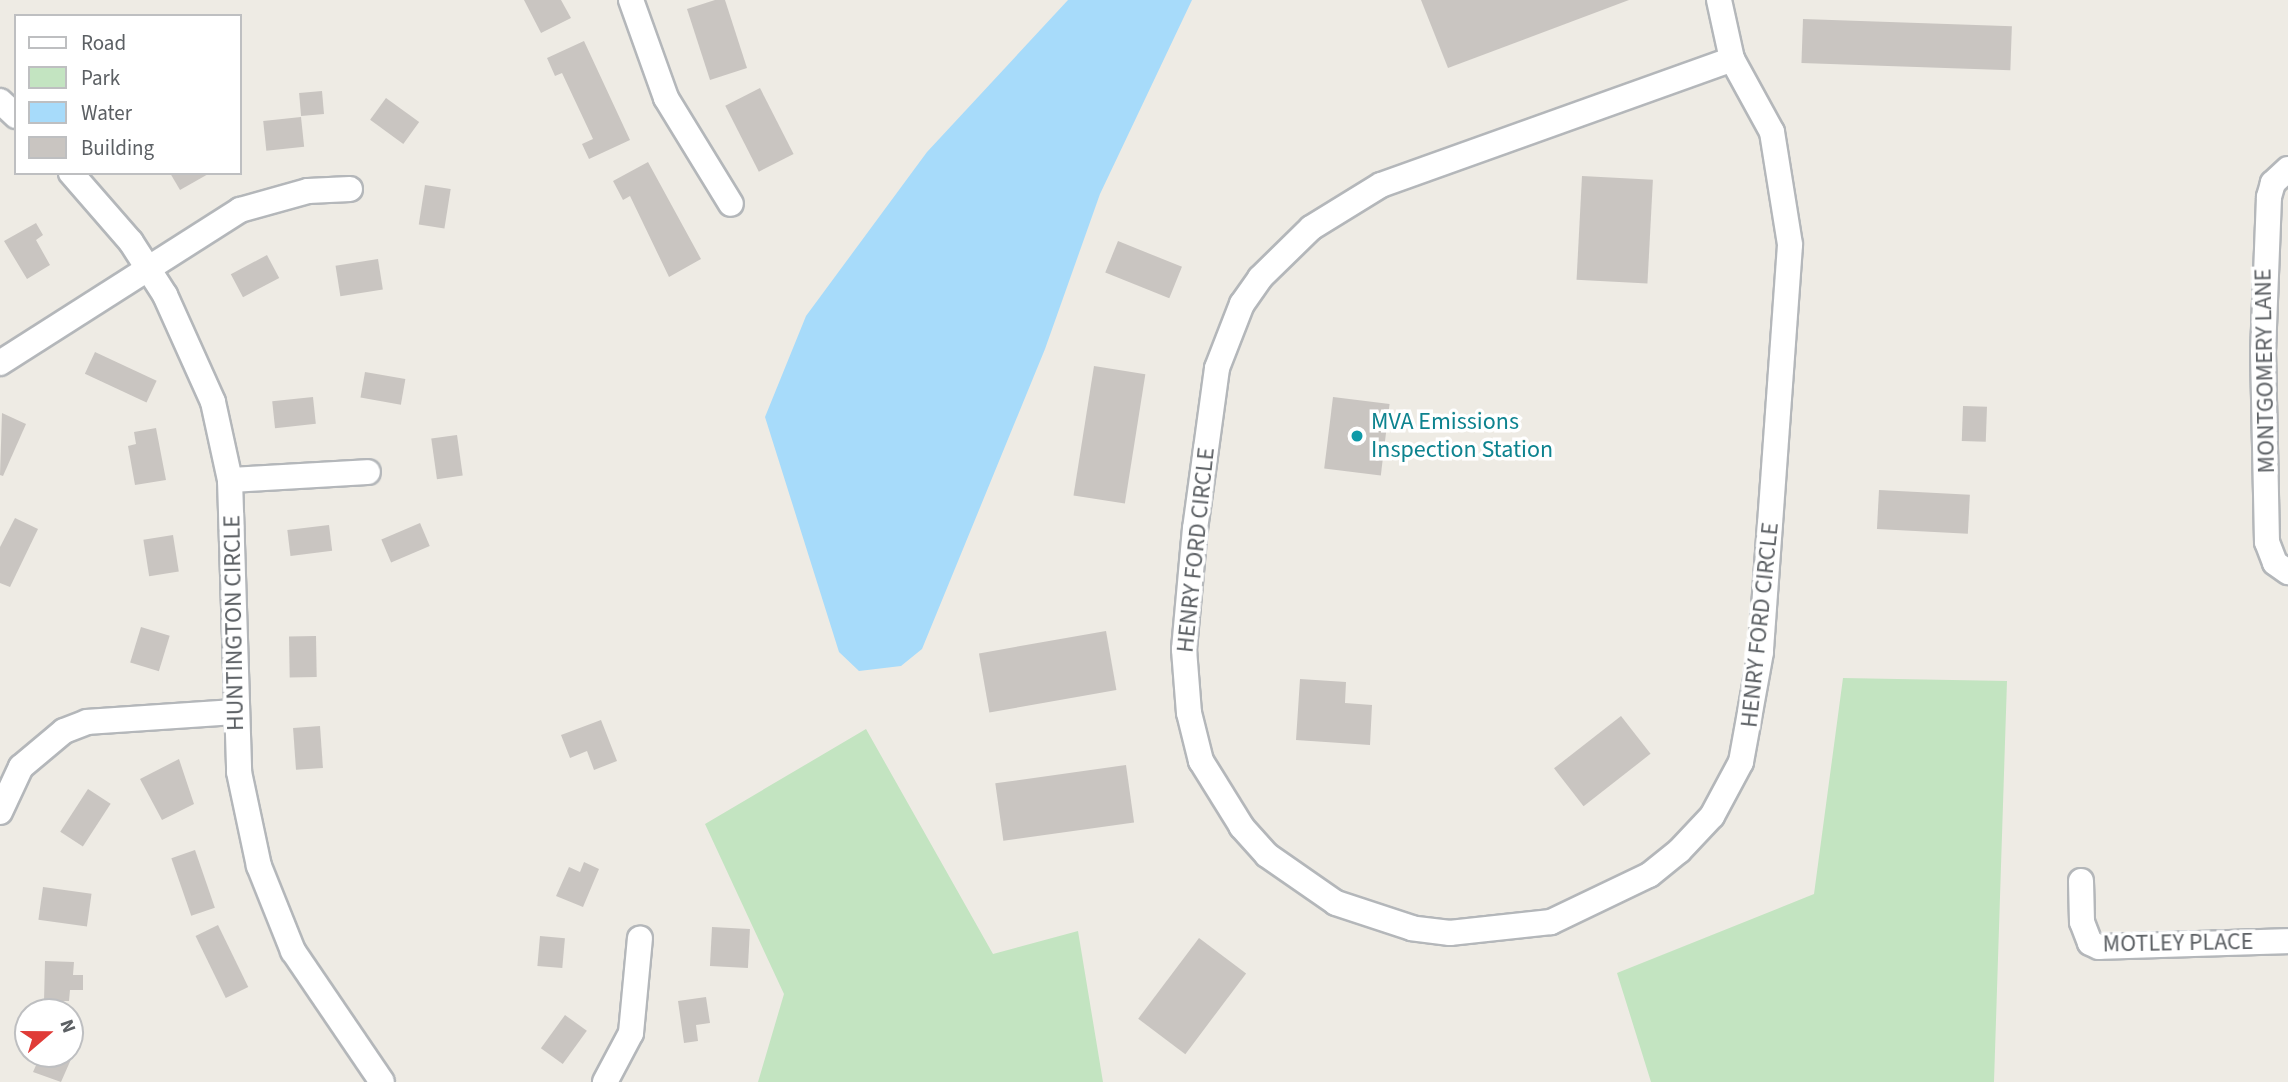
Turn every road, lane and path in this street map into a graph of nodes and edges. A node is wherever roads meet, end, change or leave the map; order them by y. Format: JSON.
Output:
{"nodes":[{"id":1,"x":631,"y":0,"type":"edge"},
{"id":2,"x":1718,"y":0,"type":"edge"},
{"id":3,"x":1732,"y":59,"type":"junction"},
{"id":4,"x":0,"y":101,"type":"edge"},
{"id":5,"x":14,"y":114,"type":"edge"},
{"id":6,"x":2288,"y":169,"type":"edge"},
{"id":7,"x":73,"y":175,"type":"edge"},
{"id":8,"x":349,"y":189,"type":"dead end"},
{"id":9,"x":731,"y":204,"type":"dead end"},
{"id":10,"x":149,"y":268,"type":"junction"},
{"id":11,"x":0,"y":363,"type":"edge"},
{"id":12,"x":368,"y":472,"type":"dead end"},
{"id":13,"x":230,"y":480,"type":"junction"},
{"id":14,"x":2288,"y":572,"type":"edge"},
{"id":15,"x":234,"y":712,"type":"junction"},
{"id":16,"x":0,"y":812,"type":"edge"},
{"id":17,"x":2081,"y":881,"type":"dead end"},
{"id":18,"x":640,"y":937,"type":"dead end"},
{"id":19,"x":2288,"y":941,"type":"edge"},
{"id":20,"x":382,"y":1082,"type":"edge"},
{"id":21,"x":605,"y":1082,"type":"edge"}],
"edges":[{"from":1,"to":9,"type":"street"},
{"from":2,"to":3,"type":"street","name":"HENRY FORD CIRCLE"},
{"from":3,"to":3,"type":"street","name":"HENRY FORD CIRCLE"},
{"from":4,"to":5,"type":"street"},
{"from":6,"to":14,"type":"street","name":"MONTGOMERY LANE"},
{"from":7,"to":10,"type":"street","name":"HUNTINGTON CIRCLE"},
{"from":8,"to":10,"type":"street"},
{"from":10,"to":11,"type":"street"},
{"from":10,"to":13,"type":"street","name":"HUNTINGTON CIRCLE"},
{"from":12,"to":13,"type":"street"},
{"from":13,"to":15,"type":"street","name":"HUNTINGTON CIRCLE"},
{"from":15,"to":16,"type":"street"},
{"from":15,"to":20,"type":"street","name":"HUNTINGTON CIRCLE"},
{"from":17,"to":19,"type":"street","name":"MOTLEY PLACE"},
{"from":18,"to":21,"type":"street"}]}
